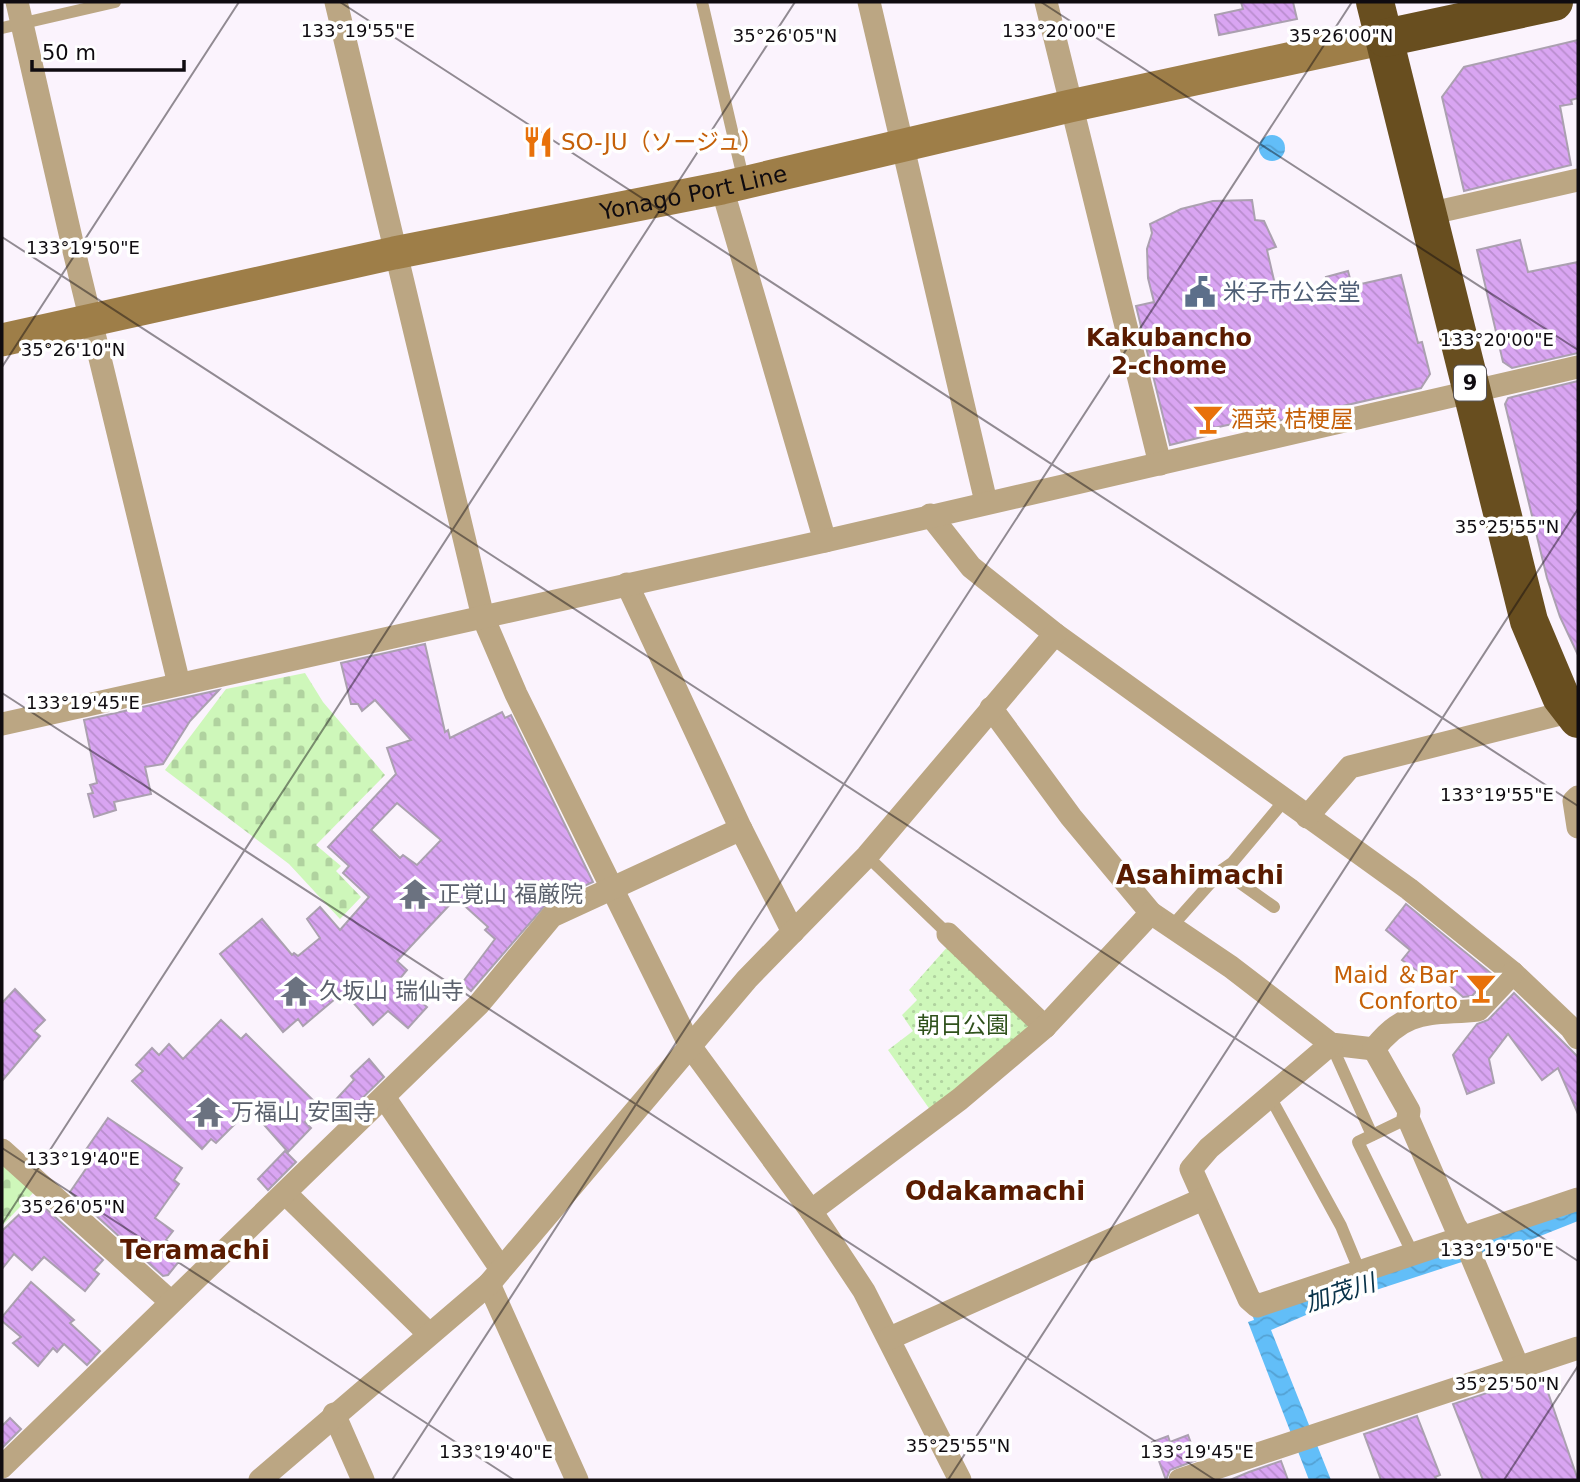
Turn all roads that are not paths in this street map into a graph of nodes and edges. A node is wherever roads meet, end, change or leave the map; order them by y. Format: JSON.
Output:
{"nodes":[{"id":1,"x":115,"y":2,"type":"edge"},
{"id":2,"x":336,"y":2,"type":"edge"},
{"id":3,"x":702,"y":2,"type":"edge"},
{"id":4,"x":869,"y":2,"type":"edge"},
{"id":5,"x":1046,"y":2,"type":"edge"},
{"id":6,"x":1374,"y":2,"type":"edge"},
{"id":7,"x":1554,"y":2,"type":"edge"},
{"id":8,"x":14,"y":18,"type":"edge"},
{"id":9,"x":1385,"y":38,"type":"junction"},
{"id":10,"x":1070,"y":106,"type":"junction"},
{"id":11,"x":904,"y":145,"type":"junction"},
{"id":12,"x":1578,"y":180,"type":"edge"},
{"id":13,"x":733,"y":185,"type":"junction"},
{"id":14,"x":1428,"y":214,"type":"junction"},
{"id":15,"x":394,"y":253,"type":"junction"},
{"id":16,"x":90,"y":321,"type":"junction"},
{"id":17,"x":2,"y":340,"type":"edge"},
{"id":18,"x":1578,"y":367,"type":"edge"},
{"id":19,"x":1472,"y":391,"type":"junction"},
{"id":20,"x":1160,"y":464,"type":"junction"},
{"id":21,"x":986,"y":502,"type":"junction"},
{"id":22,"x":930,"y":515,"type":"junction"},
{"id":23,"x":825,"y":541,"type":"junction"},
{"id":24,"x":626,"y":584,"type":"junction"},
{"id":25,"x":482,"y":617,"type":"junction"},
{"id":26,"x":1055,"y":634,"type":"junction"},
{"id":27,"x":179,"y":684,"type":"junction"},
{"id":28,"x":991,"y":708,"type":"junction"},
{"id":29,"x":1575,"y":715,"type":"edge"},
{"id":30,"x":2,"y":724,"type":"edge"},
{"id":31,"x":1578,"y":797,"type":"edge"},
{"id":32,"x":1284,"y":801,"type":"junction"},
{"id":33,"x":1307,"y":817,"type":"junction"},
{"id":34,"x":1578,"y":827,"type":"edge"},
{"id":35,"x":741,"y":829,"type":"junction"},
{"id":36,"x":867,"y":856,"type":"junction"},
{"id":37,"x":1222,"y":870,"type":"junction"},
{"id":38,"x":613,"y":887,"type":"junction"},
{"id":39,"x":1274,"y":907,"type":"dead end"},
{"id":40,"x":1152,"y":913,"type":"junction"},
{"id":41,"x":1172,"y":926,"type":"junction"},
{"id":42,"x":793,"y":932,"type":"junction"},
{"id":43,"x":948,"y":934,"type":"joint"},
{"id":44,"x":1513,"y":973,"type":"junction"},
{"id":45,"x":1045,"y":1027,"type":"junction"},
{"id":46,"x":1578,"y":1038,"type":"edge"},
{"id":47,"x":1331,"y":1044,"type":"junction"},
{"id":48,"x":690,"y":1046,"type":"junction"},
{"id":49,"x":1374,"y":1049,"type":"junction"},
{"id":50,"x":1269,"y":1095,"type":"junction"},
{"id":51,"x":384,"y":1097,"type":"junction"},
{"id":52,"x":1408,"y":1118,"type":"junction"},
{"id":53,"x":1372,"y":1135,"type":"junction"},
{"id":54,"x":2,"y":1150,"type":"edge"},
{"id":55,"x":285,"y":1193,"type":"junction"},
{"id":56,"x":1203,"y":1199,"type":"junction"},
{"id":57,"x":1578,"y":1199,"type":"edge"},
{"id":58,"x":811,"y":1211,"type":"junction"},
{"id":59,"x":1464,"y":1239,"type":"junction"},
{"id":60,"x":1413,"y":1254,"type":"junction"},
{"id":61,"x":1360,"y":1272,"type":"junction"},
{"id":62,"x":495,"y":1276,"type":"junction"},
{"id":63,"x":171,"y":1302,"type":"junction"},
{"id":64,"x":429,"y":1334,"type":"junction"},
{"id":65,"x":890,"y":1338,"type":"junction"},
{"id":66,"x":1578,"y":1348,"type":"edge"},
{"id":67,"x":1518,"y":1367,"type":"junction"},
{"id":68,"x":334,"y":1414,"type":"junction"},
{"id":69,"x":2,"y":1467,"type":"edge"},
{"id":70,"x":260,"y":1480,"type":"edge"},
{"id":71,"x":363,"y":1480,"type":"edge"},
{"id":72,"x":577,"y":1480,"type":"edge"},
{"id":73,"x":960,"y":1480,"type":"edge"},
{"id":74,"x":1180,"y":1480,"type":"edge"}],
"edges":[{"from":1,"to":8,"type":"lane"},
{"from":2,"to":15,"type":"street"},
{"from":3,"to":13,"type":"lane"},
{"from":4,"to":11,"type":"street"},
{"from":5,"to":10,"type":"street"},
{"from":6,"to":9,"type":"highway","number":"9"},
{"from":7,"to":9,"type":"highway"},
{"from":8,"to":16,"type":"street"},
{"from":9,"to":10,"type":"main road","name":"Yonago Port Line"},
{"from":9,"to":14,"type":"highway","number":"9"},
{"from":10,"to":11,"type":"main road","name":"Yonago Port Line"},
{"from":10,"to":20,"type":"street"},
{"from":11,"to":13,"type":"main road","name":"Yonago Port Line"},
{"from":11,"to":21,"type":"street"},
{"from":12,"to":14,"type":"street"},
{"from":13,"to":15,"type":"main road","name":"Yonago Port Line"},
{"from":13,"to":23,"type":"street"},
{"from":14,"to":19,"type":"highway","number":"9"},
{"from":15,"to":16,"type":"main road","name":"Yonago Port Line"},
{"from":15,"to":25,"type":"street"},
{"from":16,"to":17,"type":"main road","name":"Yonago Port Line"},
{"from":16,"to":27,"type":"street"},
{"from":18,"to":19,"type":"street"},
{"from":19,"to":20,"type":"street"},
{"from":19,"to":29,"type":"highway","number":"9"},
{"from":20,"to":21,"type":"street"},
{"from":21,"to":22,"type":"street"},
{"from":22,"to":23,"type":"street"},
{"from":22,"to":26,"type":"street"},
{"from":23,"to":24,"type":"street"},
{"from":24,"to":25,"type":"street"},
{"from":24,"to":35,"type":"street"},
{"from":25,"to":27,"type":"street"},
{"from":25,"to":38,"type":"street"},
{"from":26,"to":28,"type":"street"},
{"from":26,"to":32,"type":"street"},
{"from":27,"to":30,"type":"street"},
{"from":28,"to":36,"type":"street"},
{"from":28,"to":40,"type":"street"},
{"from":29,"to":33,"type":"street"},
{"from":31,"to":34,"type":"street"},
{"from":32,"to":33,"type":"street"},
{"from":32,"to":37,"type":"lane"},
{"from":33,"to":44,"type":"street"},
{"from":35,"to":38,"type":"street"},
{"from":35,"to":42,"type":"street"},
{"from":36,"to":42,"type":"street"},
{"from":36,"to":43,"type":"lane"},
{"from":37,"to":39,"type":"lane"},
{"from":37,"to":41,"type":"lane"},
{"from":38,"to":48,"type":"street"},
{"from":38,"to":51,"type":"street"},
{"from":40,"to":41,"type":"street"},
{"from":40,"to":45,"type":"street"},
{"from":41,"to":47,"type":"street"},
{"from":42,"to":48,"type":"street"},
{"from":43,"to":45,"type":"street"},
{"from":44,"to":46,"type":"street"},
{"from":44,"to":49,"type":"street"},
{"from":45,"to":58,"type":"street"},
{"from":47,"to":49,"type":"street"},
{"from":47,"to":50,"type":"street"},
{"from":47,"to":53,"type":"lane"},
{"from":48,"to":58,"type":"street"},
{"from":48,"to":62,"type":"street"},
{"from":49,"to":52,"type":"street"},
{"from":50,"to":56,"type":"street"},
{"from":50,"to":61,"type":"lane"},
{"from":51,"to":55,"type":"street"},
{"from":51,"to":62,"type":"street"},
{"from":52,"to":53,"type":"lane"},
{"from":52,"to":59,"type":"street"},
{"from":53,"to":60,"type":"lane"},
{"from":54,"to":63,"type":"street"},
{"from":55,"to":63,"type":"street"},
{"from":55,"to":64,"type":"street"},
{"from":56,"to":61,"type":"street"},
{"from":56,"to":65,"type":"street"},
{"from":57,"to":59,"type":"street"},
{"from":58,"to":65,"type":"street"},
{"from":59,"to":60,"type":"street"},
{"from":59,"to":67,"type":"street"},
{"from":60,"to":61,"type":"street"},
{"from":62,"to":64,"type":"street"},
{"from":62,"to":72,"type":"street"},
{"from":63,"to":69,"type":"street"},
{"from":64,"to":68,"type":"street"},
{"from":65,"to":73,"type":"street"},
{"from":66,"to":67,"type":"street"},
{"from":67,"to":74,"type":"street"},
{"from":68,"to":70,"type":"street"},
{"from":68,"to":71,"type":"street"}]}
